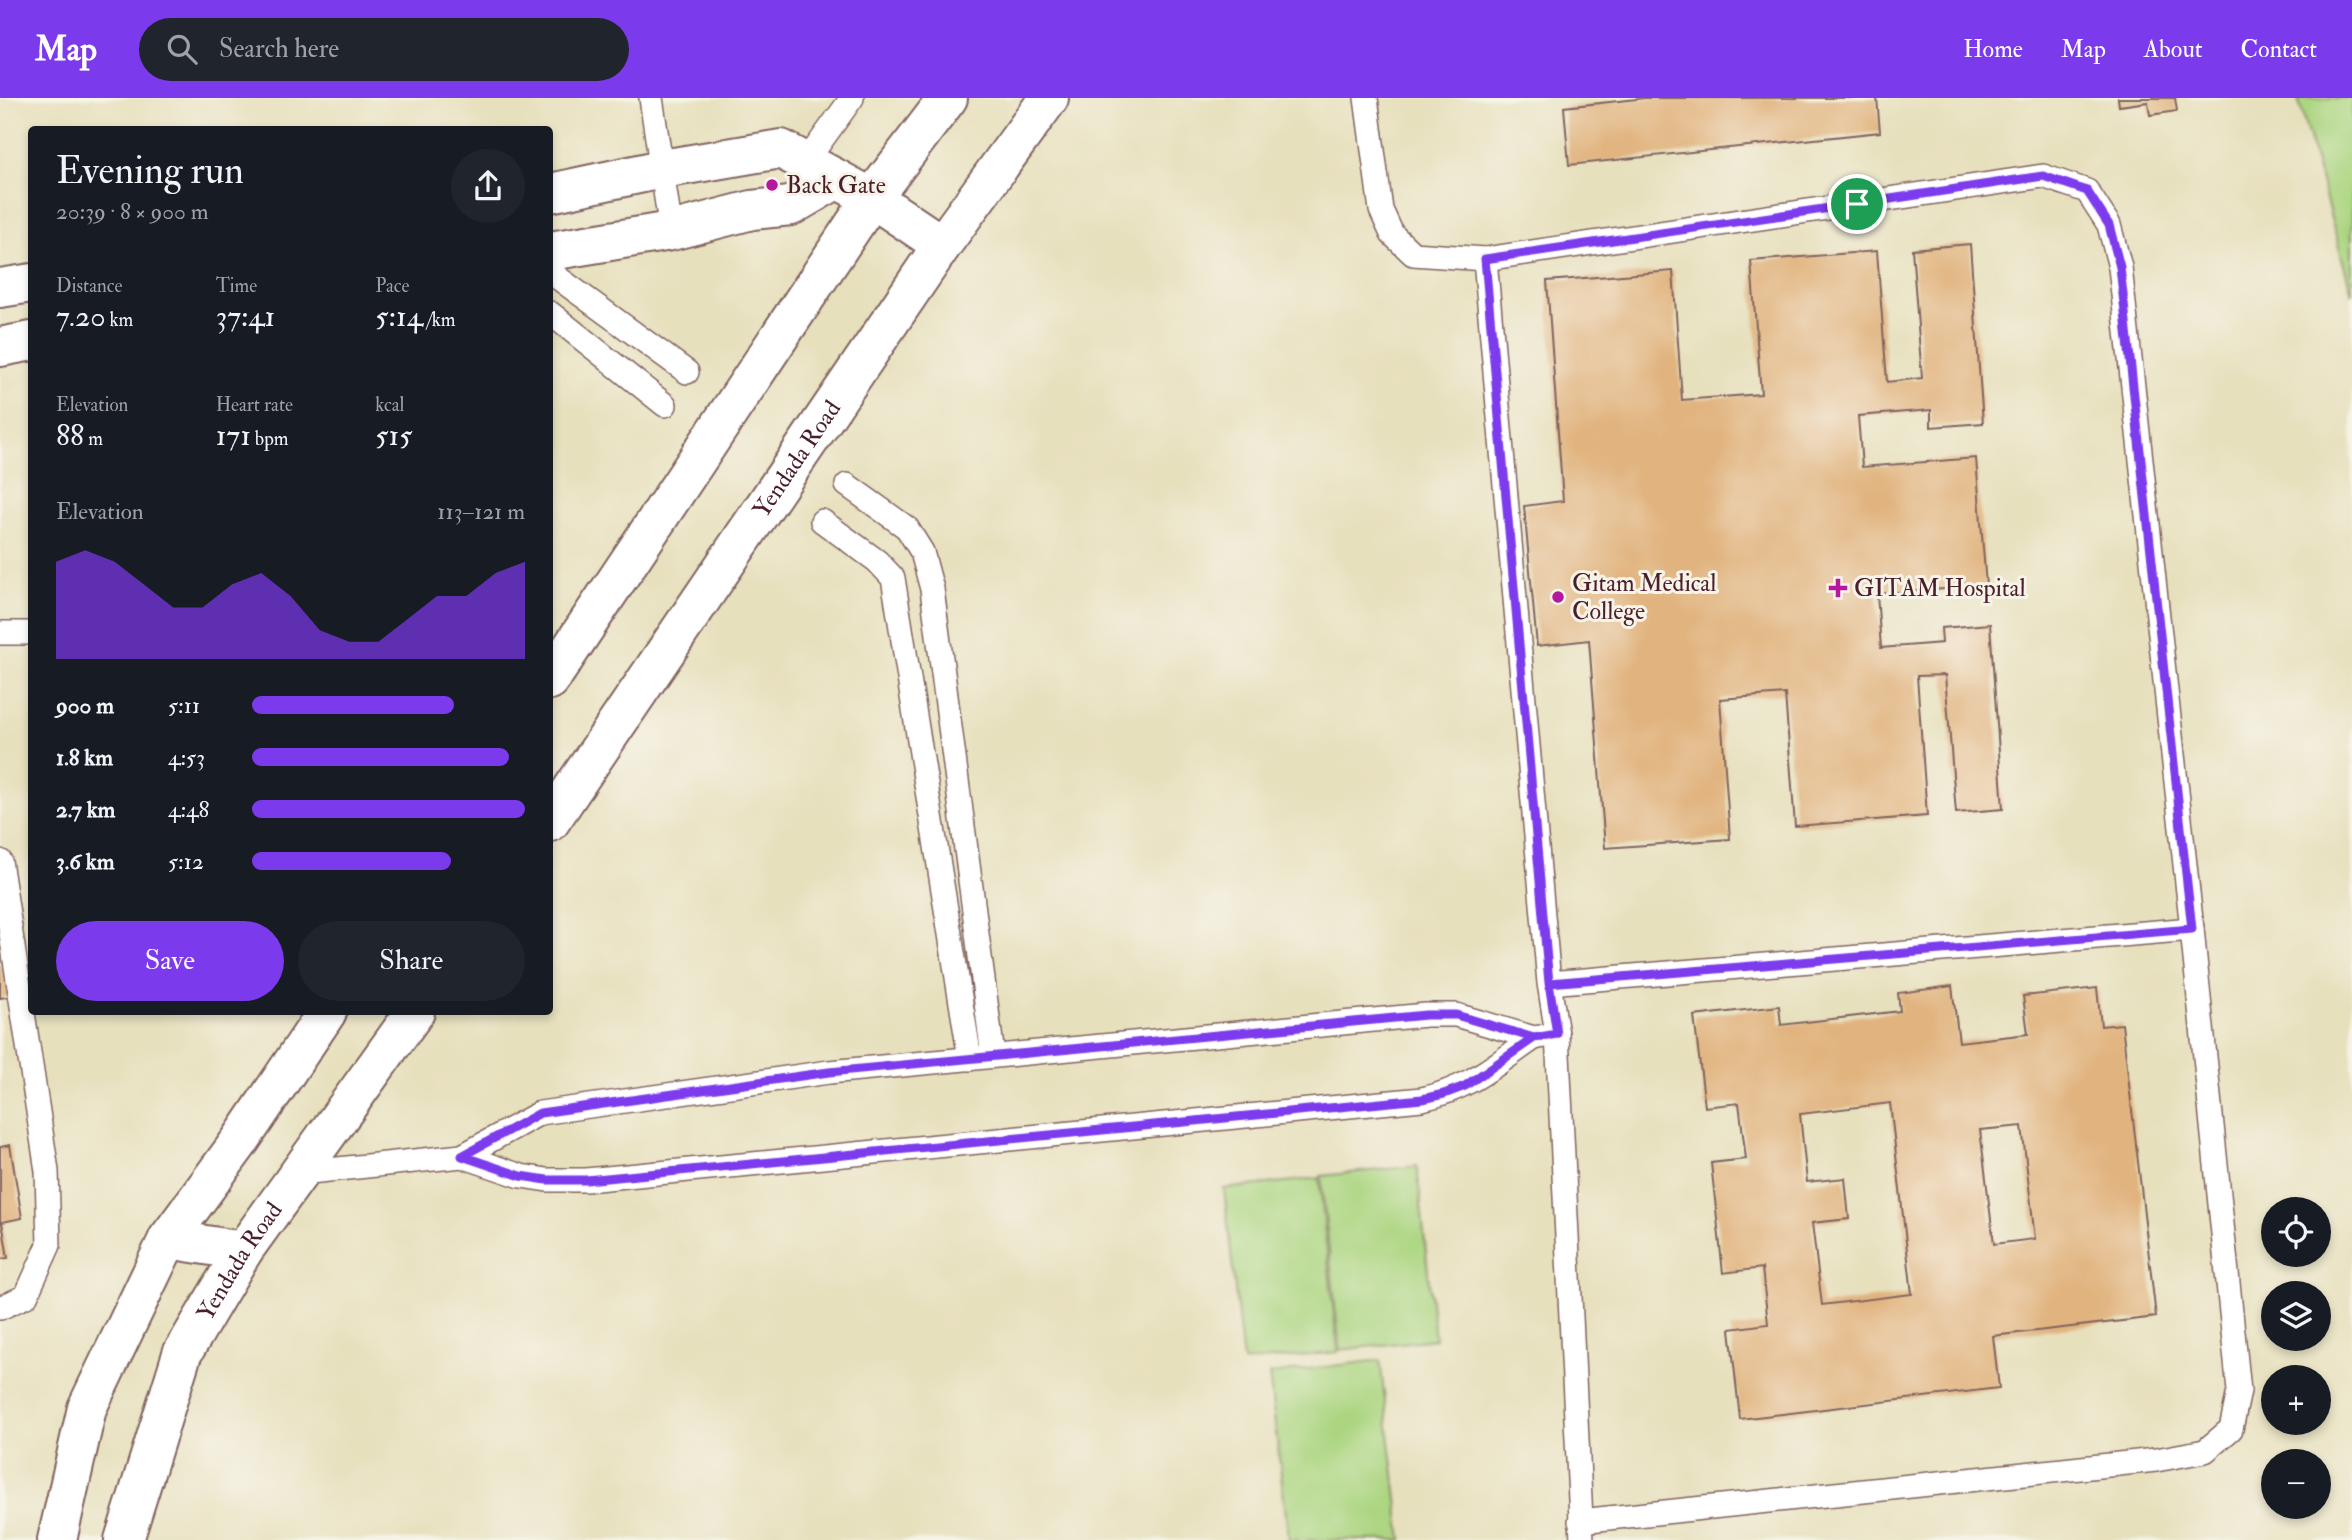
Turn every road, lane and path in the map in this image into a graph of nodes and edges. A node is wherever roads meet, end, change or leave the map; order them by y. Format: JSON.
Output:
{"nodes":[{"id":1,"x":650,"y":98,"type":"edge"},
{"id":2,"x":852,"y":98,"type":"edge"},
{"id":3,"x":948,"y":98,"type":"edge"},
{"id":4,"x":1049,"y":98,"type":"edge"},
{"id":5,"x":1366,"y":98,"type":"edge"},
{"id":6,"x":662,"y":169,"type":"junction"},
{"id":7,"x":821,"y":171,"type":"junction"},
{"id":8,"x":553,"y":192,"type":"edge"},
{"id":9,"x":872,"y":198,"type":"junction"},
{"id":10,"x":671,"y":231,"type":"junction"},
{"id":11,"x":942,"y":246,"type":"junction"},
{"id":12,"x":553,"y":251,"type":"edge"},
{"id":13,"x":1485,"y":259,"type":"junction"},
{"id":14,"x":553,"y":274,"type":"edge"},
{"id":15,"x":28,"y":284,"type":"edge"},
{"id":16,"x":0,"y":288,"type":"edge"},
{"id":17,"x":553,"y":315,"type":"edge"},
{"id":18,"x":28,"y":342,"type":"edge"},
{"id":19,"x":0,"y":347,"type":"edge"},
{"id":20,"x":687,"y":372,"type":"dead end"},
{"id":21,"x":665,"y":405,"type":"dead end"},
{"id":22,"x":847,"y":485,"type":"dead end"},
{"id":23,"x":822,"y":521,"type":"dead end"},
{"id":24,"x":0,"y":633,"type":"edge"},
{"id":25,"x":28,"y":633,"type":"edge"},
{"id":26,"x":553,"y":676,"type":"edge"},
{"id":27,"x":553,"y":818,"type":"edge"},
{"id":28,"x":0,"y":861,"type":"edge"},
{"id":29,"x":2192,"y":929,"type":"junction"},
{"id":30,"x":1549,"y":983,"type":"junction"},
{"id":31,"x":325,"y":1015,"type":"edge"},
{"id":32,"x":413,"y":1015,"type":"edge"},
{"id":33,"x":1557,"y":1034,"type":"junction"},
{"id":34,"x":1534,"y":1038,"type":"junction"},
{"id":35,"x":993,"y":1056,"type":"junction"},
{"id":36,"x":970,"y":1059,"type":"junction"},
{"id":37,"x":462,"y":1156,"type":"junction"},
{"id":38,"x":300,"y":1173,"type":"junction"},
{"id":39,"x":168,"y":1238,"type":"junction"},
{"id":40,"x":243,"y":1251,"type":"junction"},
{"id":41,"x":0,"y":1308,"type":"edge"},
{"id":42,"x":1581,"y":1530,"type":"edge"},
{"id":43,"x":57,"y":1540,"type":"edge"},
{"id":44,"x":124,"y":1540,"type":"edge"}],
"edges":[{"from":1,"to":6,"type":"lane"},
{"from":2,"to":7,"type":"lane"},
{"from":3,"to":9,"type":"main road"},
{"from":4,"to":11,"type":"main road","name":"Yendada Road"},
{"from":5,"to":13,"type":"lane"},
{"from":6,"to":7,"type":"main road"},
{"from":6,"to":8,"type":"main road"},
{"from":6,"to":10,"type":"lane"},
{"from":7,"to":9,"type":"main road"},
{"from":7,"to":10,"type":"main road"},
{"from":9,"to":11,"type":"main road"},
{"from":9,"to":26,"type":"main road"},
{"from":10,"to":12,"type":"main road"},
{"from":11,"to":27,"type":"main road","name":"Yendada Road"},
{"from":13,"to":29,"type":"lane"},
{"from":13,"to":30,"type":"lane"},
{"from":14,"to":20,"type":"lane"},
{"from":15,"to":16,"type":"main road"},
{"from":17,"to":21,"type":"lane"},
{"from":18,"to":19,"type":"main road"},
{"from":22,"to":35,"type":"lane"},
{"from":23,"to":36,"type":"lane"},
{"from":24,"to":25,"type":"lane"},
{"from":28,"to":41,"type":"lane"},
{"from":29,"to":30,"type":"lane"},
{"from":29,"to":42,"type":"lane"},
{"from":30,"to":33,"type":"lane"},
{"from":31,"to":39,"type":"main road"},
{"from":32,"to":38,"type":"main road","name":"Yendada Road"},
{"from":33,"to":34,"type":"lane"},
{"from":33,"to":42,"type":"lane"},
{"from":34,"to":35,"type":"lane"},
{"from":34,"to":37,"type":"lane"},
{"from":35,"to":36,"type":"lane"},
{"from":36,"to":37,"type":"lane"},
{"from":37,"to":38,"type":"lane"},
{"from":38,"to":40,"type":"main road","name":"Yendada Road"},
{"from":39,"to":40,"type":"main road"},
{"from":39,"to":43,"type":"main road"},
{"from":40,"to":44,"type":"main road","name":"Yendada Road"}]}
